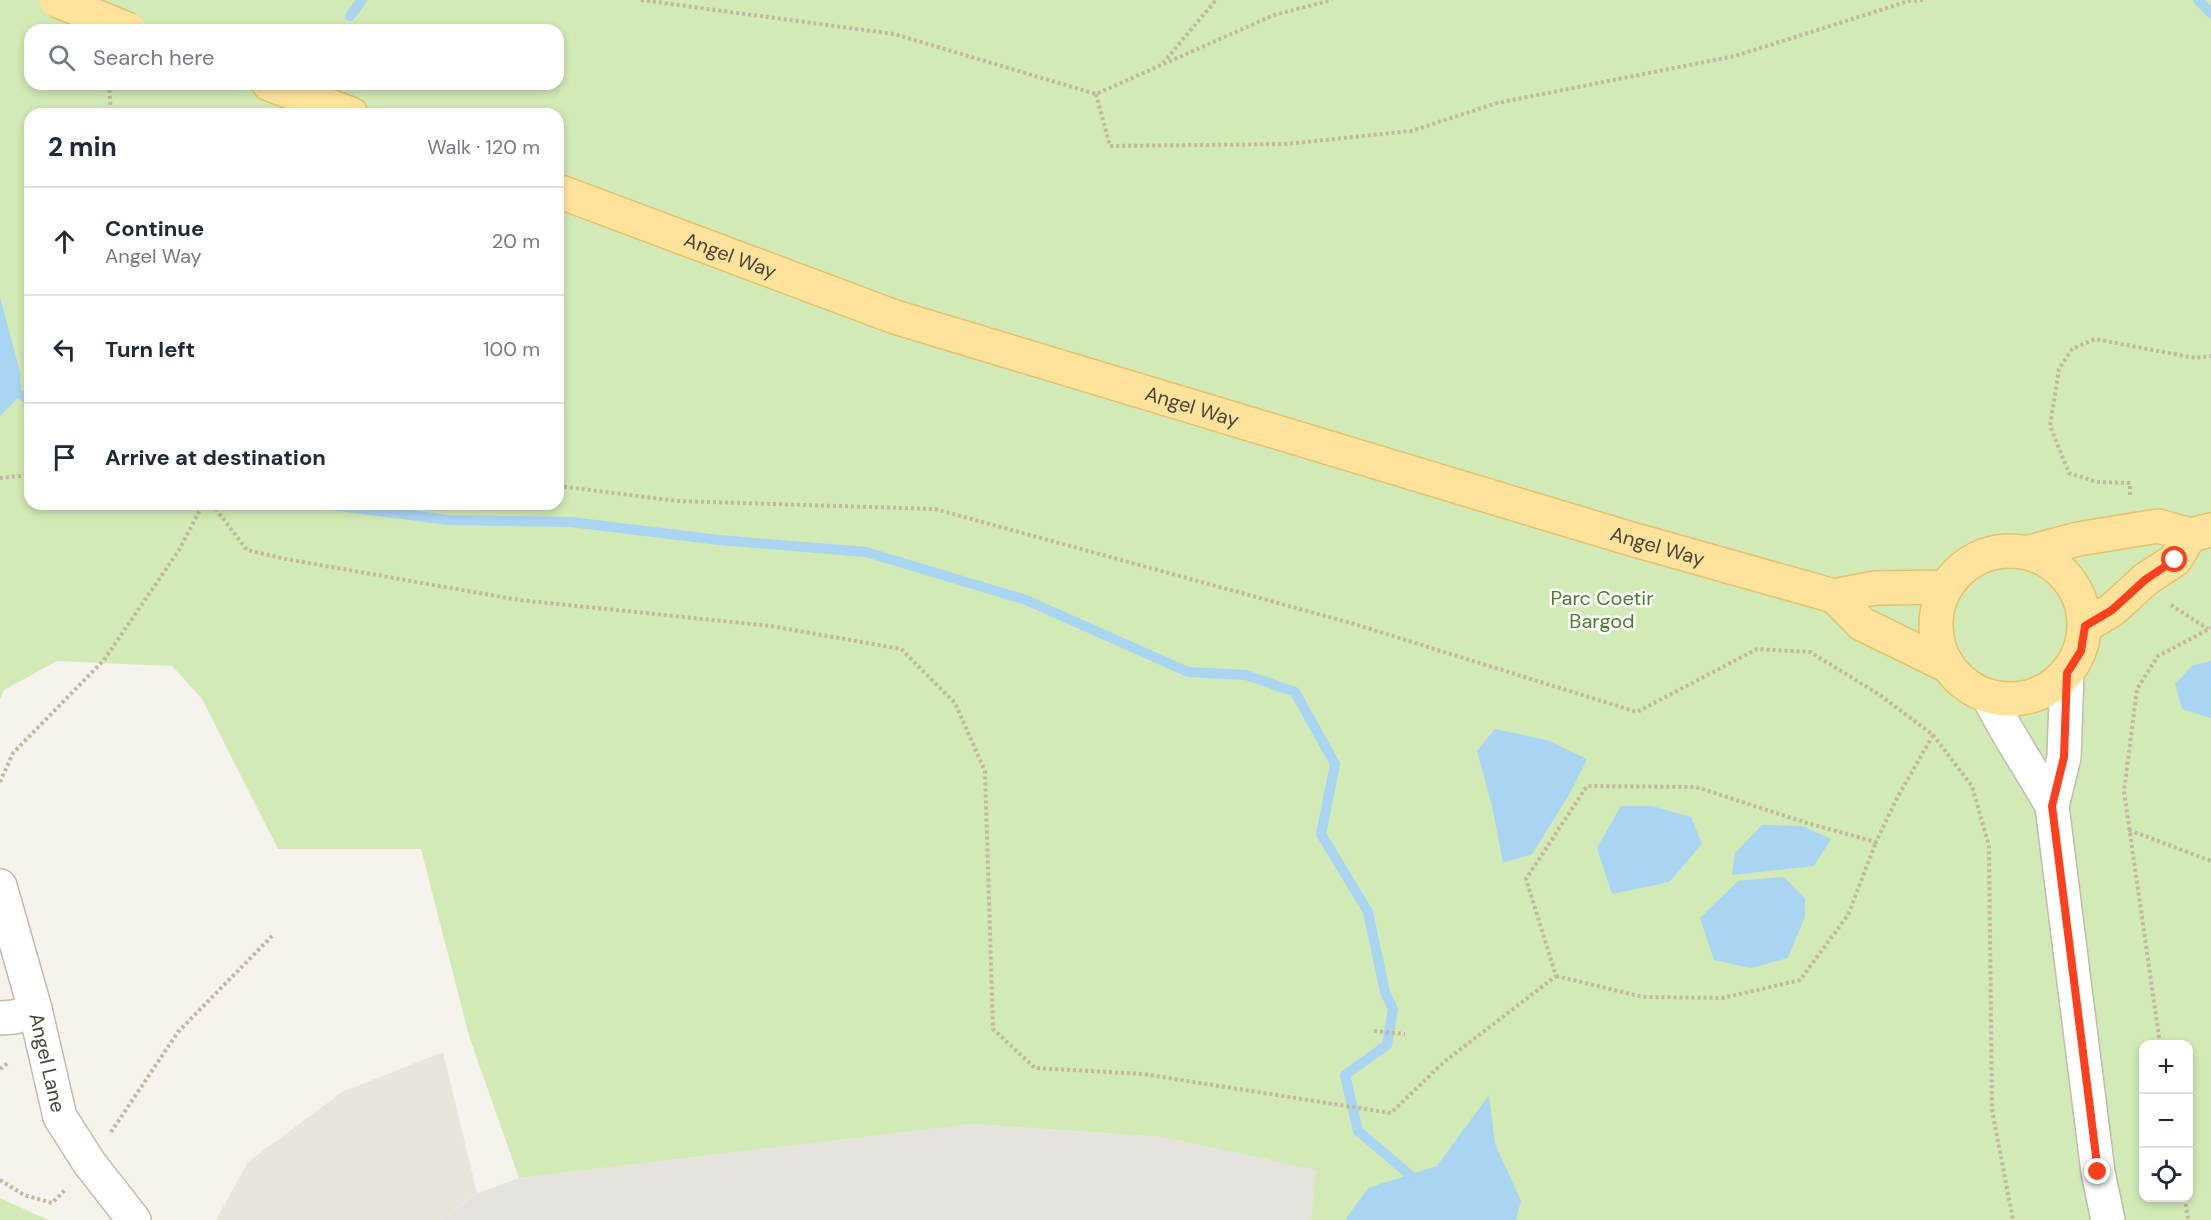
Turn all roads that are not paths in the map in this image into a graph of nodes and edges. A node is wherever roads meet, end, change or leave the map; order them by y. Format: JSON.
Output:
{"nodes":[{"id":1,"x":56,"y":0,"type":"edge"},
{"id":2,"x":114,"y":24,"type":"edge"},
{"id":3,"x":286,"y":90,"type":"edge"},
{"id":4,"x":335,"y":108,"type":"edge"},
{"id":5,"x":564,"y":193,"type":"edge"},
{"id":6,"x":2200,"y":532,"type":"edge"},
{"id":7,"x":2030,"y":552,"type":"junction"},
{"id":8,"x":1946,"y":586,"type":"junction"},
{"id":9,"x":1834,"y":596,"type":"junction"},
{"id":10,"x":2085,"y":626,"type":"junction"},
{"id":11,"x":1948,"y":666,"type":"junction"},
{"id":12,"x":2067,"y":673,"type":"junction"},
{"id":13,"x":1988,"y":696,"type":"junction"},
{"id":14,"x":2052,"y":806,"type":"junction"},
{"id":15,"x":0,"y":886,"type":"edge"},
{"id":16,"x":35,"y":1009,"type":"junction"},
{"id":17,"x":0,"y":1018,"type":"edge"},
{"id":18,"x":135,"y":1220,"type":"edge"},
{"id":19,"x":2108,"y":1220,"type":"edge"}],
"edges":[{"from":1,"to":2,"type":"main road","bridge":true},
{"from":3,"to":4,"type":"main road"},
{"from":5,"to":9,"type":"main road","name":"Angel Way"},
{"from":6,"to":7,"type":"main road"},
{"from":6,"to":10,"type":"main road"},
{"from":7,"to":8,"type":"main road"},
{"from":7,"to":10,"type":"main road"},
{"from":8,"to":9,"type":"main road","name":"Angel Way"},
{"from":8,"to":11,"type":"main road"},
{"from":9,"to":11,"type":"main road","name":"Angel Way"},
{"from":10,"to":12,"type":"main road"},
{"from":11,"to":13,"type":"main road"},
{"from":12,"to":13,"type":"main road"},
{"from":12,"to":14,"type":"street"},
{"from":13,"to":14,"type":"street"},
{"from":14,"to":19,"type":"street"},
{"from":15,"to":16,"type":"street","name":"Angel Lane"},
{"from":16,"to":17,"type":"street"},
{"from":16,"to":18,"type":"street","name":"Angel Lane"}]}
